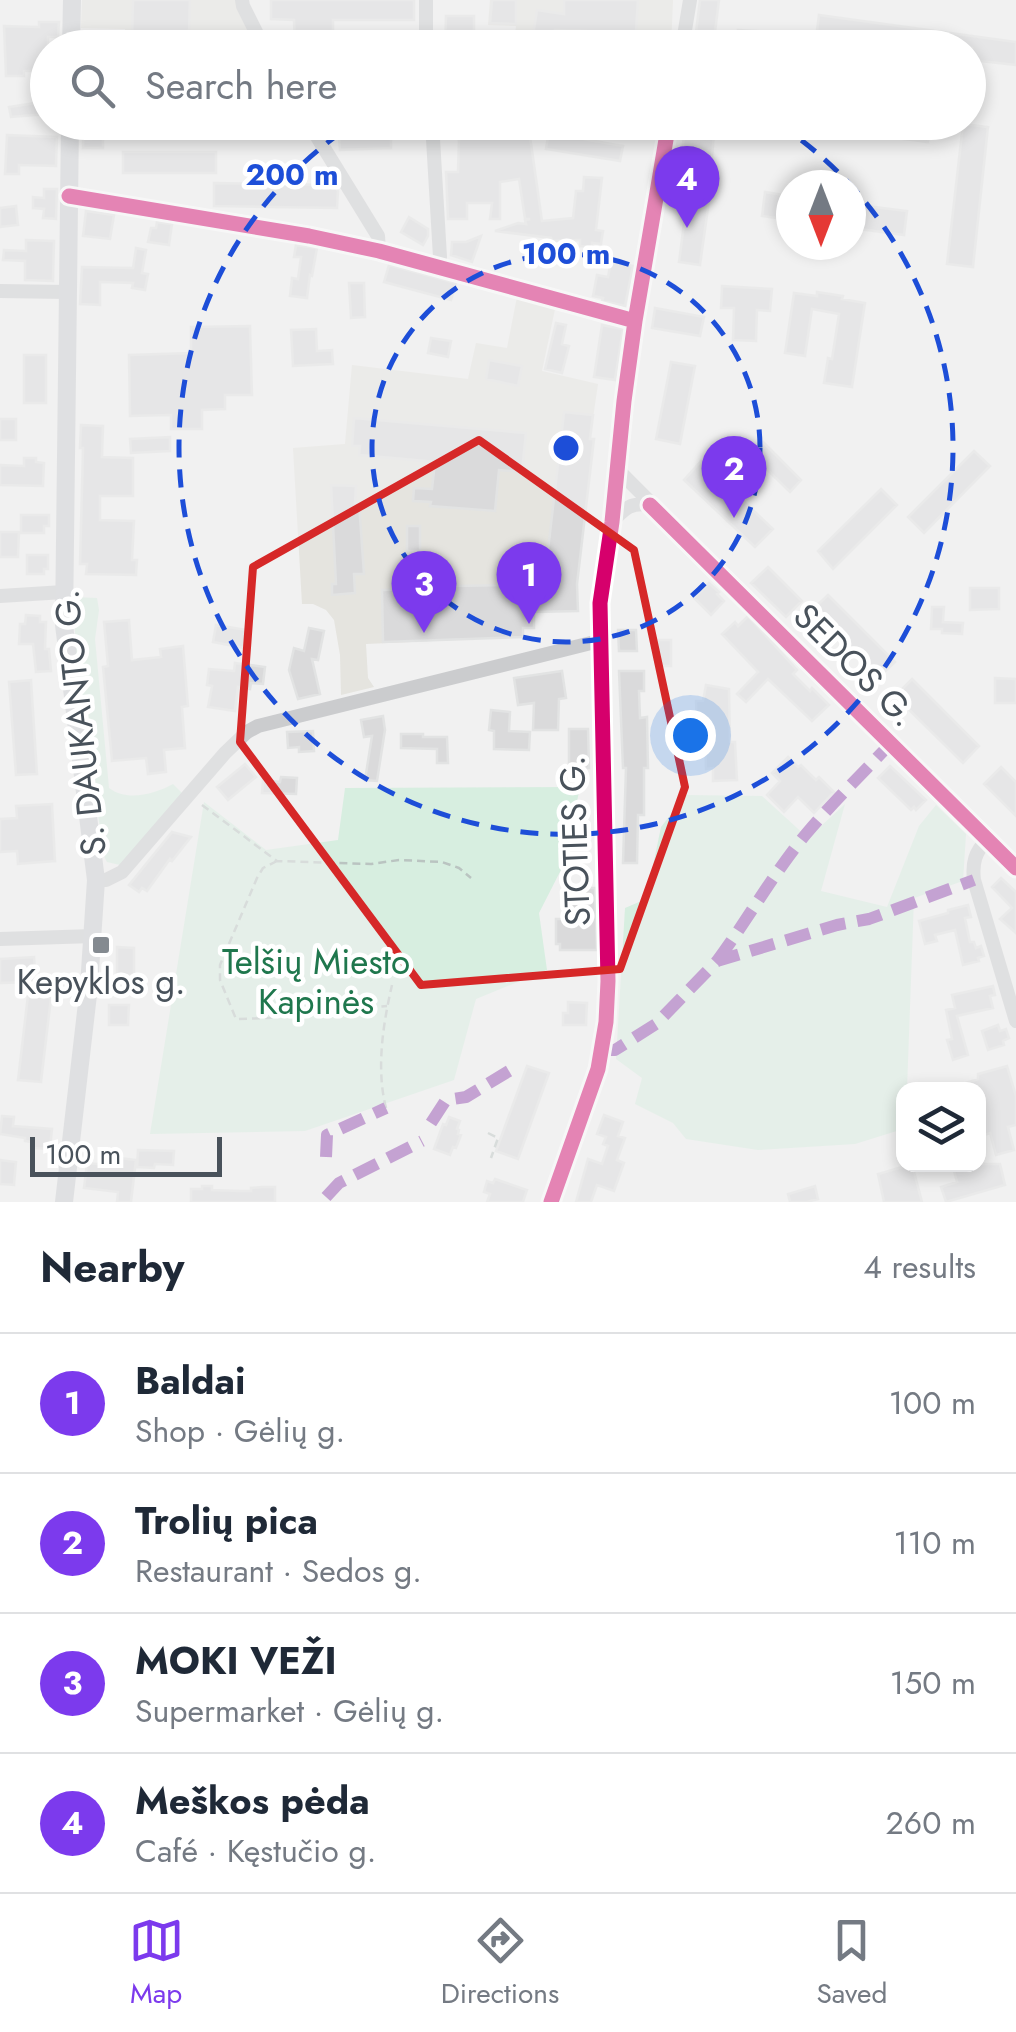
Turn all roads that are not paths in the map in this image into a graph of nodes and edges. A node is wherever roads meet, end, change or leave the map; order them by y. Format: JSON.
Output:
{"nodes":[{"id":1,"x":72,"y":0,"type":"edge"},
{"id":2,"x":242,"y":0,"type":"edge"},
{"id":3,"x":426,"y":0,"type":"edge"},
{"id":4,"x":690,"y":0,"type":"edge"},
{"id":5,"x":72,"y":30,"type":"edge"},
{"id":6,"x":255,"y":30,"type":"edge"},
{"id":7,"x":426,"y":30,"type":"edge"},
{"id":8,"x":685,"y":30,"type":"edge"},
{"id":9,"x":70,"y":140,"type":"edge"},
{"id":10,"x":319,"y":140,"type":"edge"},
{"id":11,"x":433,"y":140,"type":"edge"},
{"id":12,"x":666,"y":140,"type":"edge"},
{"id":13,"x":69,"y":196,"type":"junction"},
{"id":14,"x":379,"y":251,"type":"junction"},
{"id":15,"x":438,"y":267,"type":"junction"},
{"id":16,"x":0,"y":291,"type":"edge"},
{"id":17,"x":67,"y":292,"type":"junction"},
{"id":18,"x":635,"y":321,"type":"junction"},
{"id":19,"x":618,"y":470,"type":"junction"},
{"id":20,"x":650,"y":505,"type":"junction"},
{"id":21,"x":612,"y":522,"type":"junction"},
{"id":22,"x":64,"y":592,"type":"junction"},
{"id":23,"x":0,"y":596,"type":"edge"},
{"id":24,"x":599,"y":641,"type":"junction"},
{"id":25,"x":987,"y":840,"type":"junction"},
{"id":26,"x":1016,"y":868,"type":"edge"},
{"id":27,"x":96,"y":880,"type":"junction"},
{"id":28,"x":94,"y":936,"type":"junction"},
{"id":29,"x":0,"y":939,"type":"edge"},
{"id":30,"x":1016,"y":1021,"type":"edge"},
{"id":31,"x":64,"y":1202,"type":"edge"},
{"id":32,"x":551,"y":1202,"type":"edge"}],
"edges":[{"from":1,"to":5,"type":"main road"},
{"from":2,"to":6,"type":"street"},
{"from":3,"to":7,"type":"street"},
{"from":4,"to":8,"type":"street"},
{"from":9,"to":13,"type":"main road","name":"S. DAUKANTO G."},
{"from":10,"to":14,"type":"street"},
{"from":11,"to":15,"type":"street"},
{"from":12,"to":18,"type":"street","name":"STOTIES G."},
{"from":13,"to":14,"type":"street"},
{"from":13,"to":17,"type":"main road","name":"S. DAUKANTO G."},
{"from":14,"to":15,"type":"street"},
{"from":15,"to":18,"type":"street"},
{"from":16,"to":17,"type":"street"},
{"from":17,"to":22,"type":"main road","name":"S. DAUKANTO G."},
{"from":18,"to":19,"type":"street","name":"STOTIES G."},
{"from":19,"to":20,"type":"street","name":"SEDOS G."},
{"from":19,"to":21,"type":"street","name":"STOTIES G."},
{"from":20,"to":21,"type":"street"},
{"from":20,"to":25,"type":"street","name":"SEDOS G."},
{"from":21,"to":24,"type":"street","name":"STOTIES G."},
{"from":22,"to":23,"type":"street"},
{"from":22,"to":27,"type":"main road","name":"S. DAUKANTO G."},
{"from":24,"to":27,"type":"street"},
{"from":24,"to":32,"type":"street","name":"STOTIES G."},
{"from":25,"to":26,"type":"street","name":"SEDOS G."},
{"from":25,"to":30,"type":"street"},
{"from":27,"to":28,"type":"main road","name":"S. DAUKANTO G."},
{"from":28,"to":29,"type":"street"},
{"from":28,"to":31,"type":"main road","name":"S. DAUKANTO G."}]}
